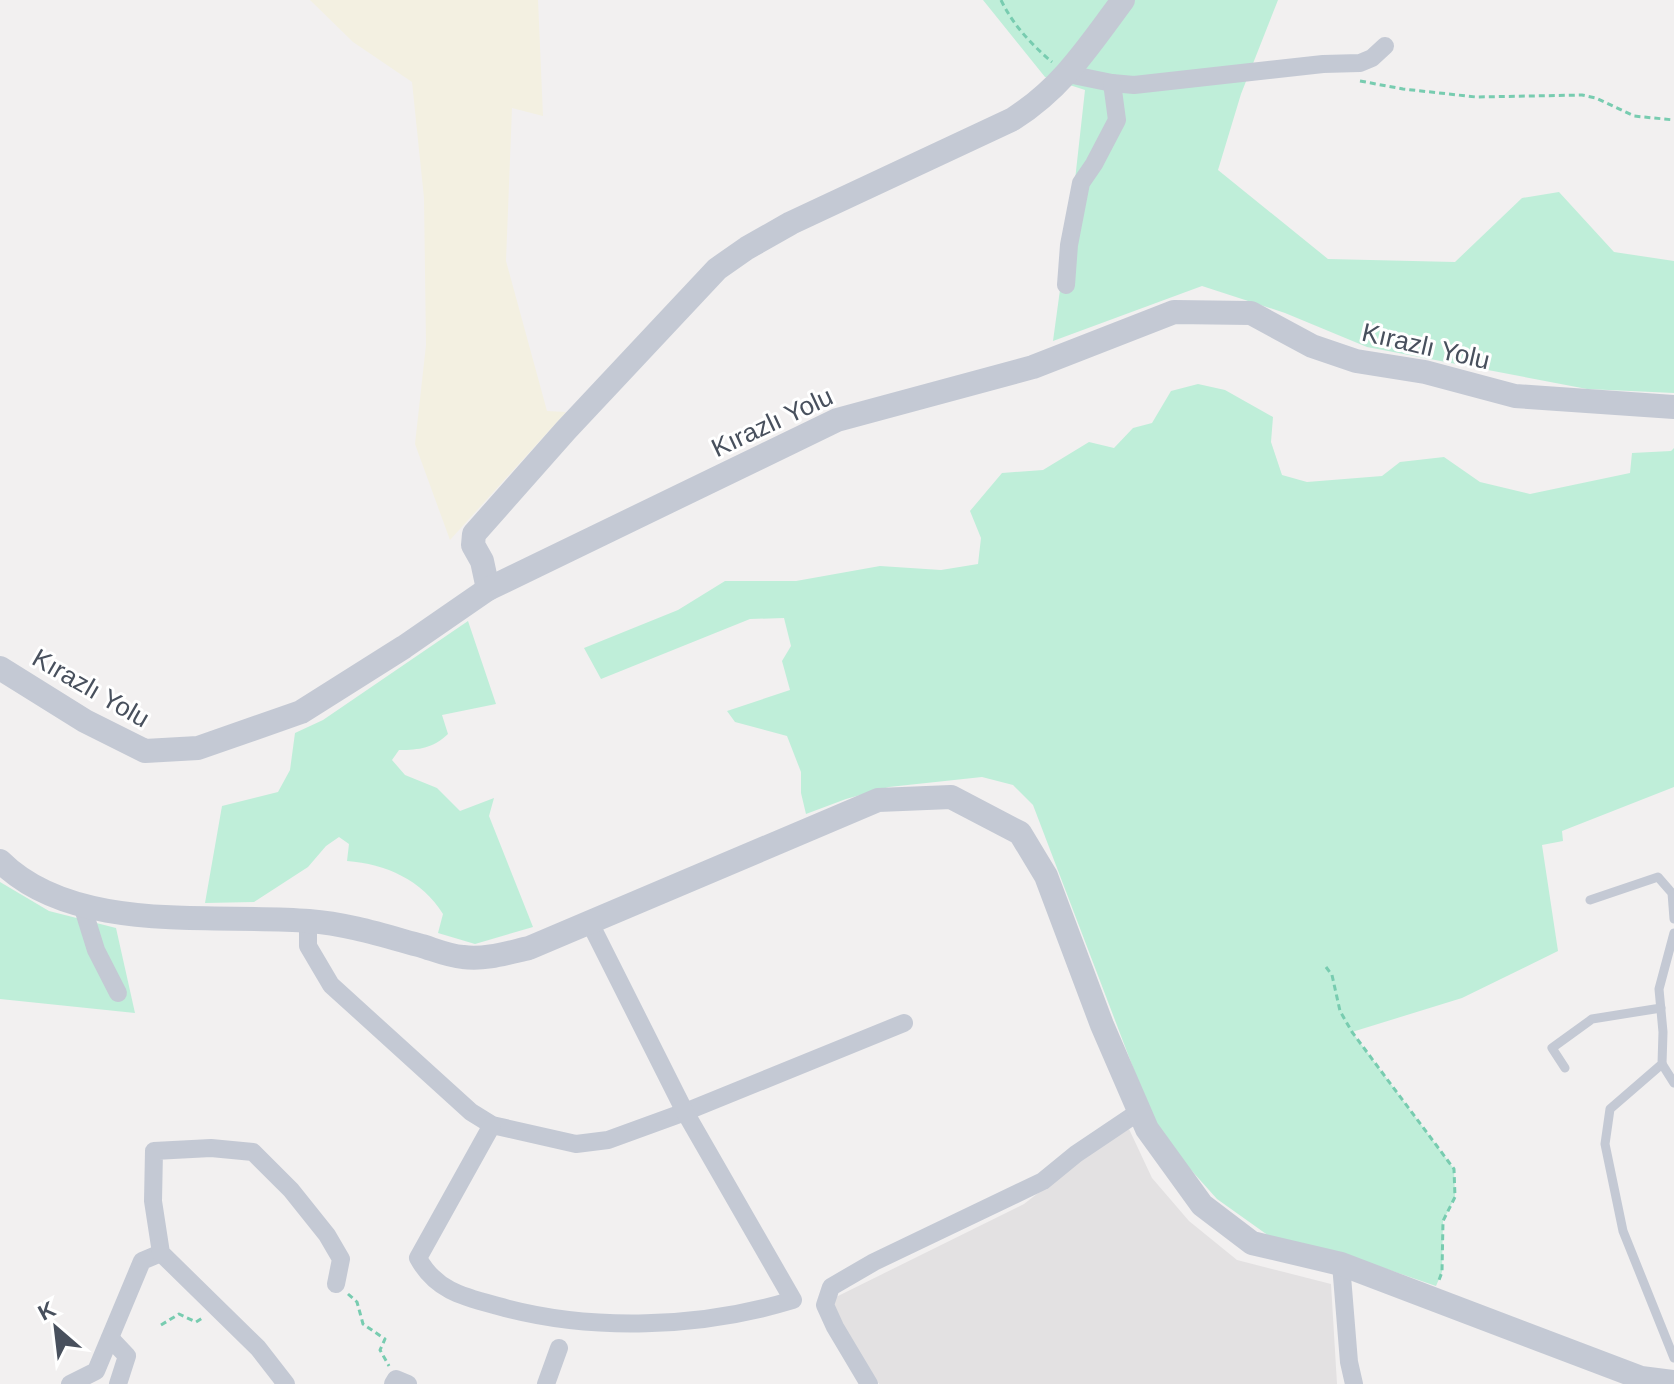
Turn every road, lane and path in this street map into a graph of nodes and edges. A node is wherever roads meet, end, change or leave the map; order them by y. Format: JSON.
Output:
{"nodes":[{"id":1,"x":1001,"y":0,"type":"edge"},
{"id":2,"x":1123,"y":0,"type":"edge"},
{"id":3,"x":1385,"y":46,"type":"dead end"},
{"id":4,"x":1068,"y":74,"type":"junction"},
{"id":5,"x":1359,"y":80,"type":"dead end"},
{"id":6,"x":1112,"y":83,"type":"junction"},
{"id":7,"x":1674,"y":120,"type":"edge"},
{"id":8,"x":1066,"y":285,"type":"dead end"},
{"id":9,"x":1674,"y":407,"type":"edge"},
{"id":10,"x":488,"y":589,"type":"junction"},
{"id":11,"x":0,"y":668,"type":"edge"},
{"id":12,"x":0,"y":861,"type":"edge"},
{"id":13,"x":1590,"y":900,"type":"dead end"},
{"id":14,"x":82,"y":905,"type":"junction"},
{"id":15,"x":1674,"y":919,"type":"edge"},
{"id":16,"x":308,"y":921,"type":"junction"},
{"id":17,"x":589,"y":921,"type":"junction"},
{"id":18,"x":1674,"y":933,"type":"edge"},
{"id":19,"x":1326,"y":967,"type":"dead end"},
{"id":20,"x":118,"y":993,"type":"dead end"},
{"id":21,"x":1661,"y":1008,"type":"junction"},
{"id":22,"x":904,"y":1023,"type":"dead end"},
{"id":23,"x":1662,"y":1064,"type":"junction"},
{"id":24,"x":1565,"y":1068,"type":"dead end"},
{"id":25,"x":1674,"y":1083,"type":"edge"},
{"id":26,"x":1140,"y":1111,"type":"junction"},
{"id":27,"x":685,"y":1112,"type":"junction"},
{"id":28,"x":492,"y":1125,"type":"junction"},
{"id":29,"x":161,"y":1253,"type":"junction"},
{"id":30,"x":1341,"y":1264,"type":"junction"},
{"id":31,"x":336,"y":1284,"type":"joint"},
{"id":32,"x":1431,"y":1298,"type":"junction"},
{"id":33,"x":215,"y":1306,"type":"junction"},
{"id":34,"x":161,"y":1325,"type":"dead end"},
{"id":35,"x":110,"y":1338,"type":"junction"},
{"id":36,"x":559,"y":1348,"type":"dead end"},
{"id":37,"x":1674,"y":1358,"type":"edge"},
{"id":38,"x":399,"y":1382,"type":"edge"},
{"id":39,"x":1674,"y":1382,"type":"edge"},
{"id":40,"x":70,"y":1384,"type":"edge"},
{"id":41,"x":118,"y":1384,"type":"edge"},
{"id":42,"x":286,"y":1384,"type":"edge"},
{"id":43,"x":546,"y":1384,"type":"edge"},
{"id":44,"x":869,"y":1384,"type":"edge"},
{"id":45,"x":1354,"y":1384,"type":"edge"}],
"edges":[{"from":1,"to":4,"type":"path"},
{"from":2,"to":4,"type":"street"},
{"from":3,"to":6,"type":"street"},
{"from":4,"to":6,"type":"street"},
{"from":4,"to":10,"type":"street"},
{"from":5,"to":7,"type":"path"},
{"from":6,"to":8,"type":"street"},
{"from":9,"to":10,"type":"street","name":"Kırazlı Yolu"},
{"from":10,"to":11,"type":"street","name":"Kırazlı Yolu"},
{"from":12,"to":14,"type":"street"},
{"from":13,"to":15,"type":"lane"},
{"from":14,"to":16,"type":"street"},
{"from":14,"to":20,"type":"street"},
{"from":16,"to":17,"type":"street"},
{"from":16,"to":28,"type":"street"},
{"from":17,"to":26,"type":"street"},
{"from":17,"to":27,"type":"street"},
{"from":18,"to":21,"type":"lane"},
{"from":19,"to":32,"type":"path"},
{"from":21,"to":23,"type":"lane"},
{"from":21,"to":24,"type":"lane"},
{"from":22,"to":27,"type":"street"},
{"from":23,"to":25,"type":"lane"},
{"from":23,"to":37,"type":"lane"},
{"from":26,"to":30,"type":"street"},
{"from":26,"to":44,"type":"street"},
{"from":27,"to":28,"type":"street"},
{"from":27,"to":28,"type":"street"},
{"from":29,"to":31,"type":"street"},
{"from":29,"to":33,"type":"street"},
{"from":29,"to":35,"type":"street"},
{"from":30,"to":32,"type":"street"},
{"from":30,"to":45,"type":"street"},
{"from":31,"to":38,"type":"path"},
{"from":32,"to":39,"type":"street"},
{"from":33,"to":34,"type":"path"},
{"from":33,"to":42,"type":"street"},
{"from":35,"to":40,"type":"street"},
{"from":35,"to":41,"type":"street"},
{"from":36,"to":43,"type":"street"}]}
